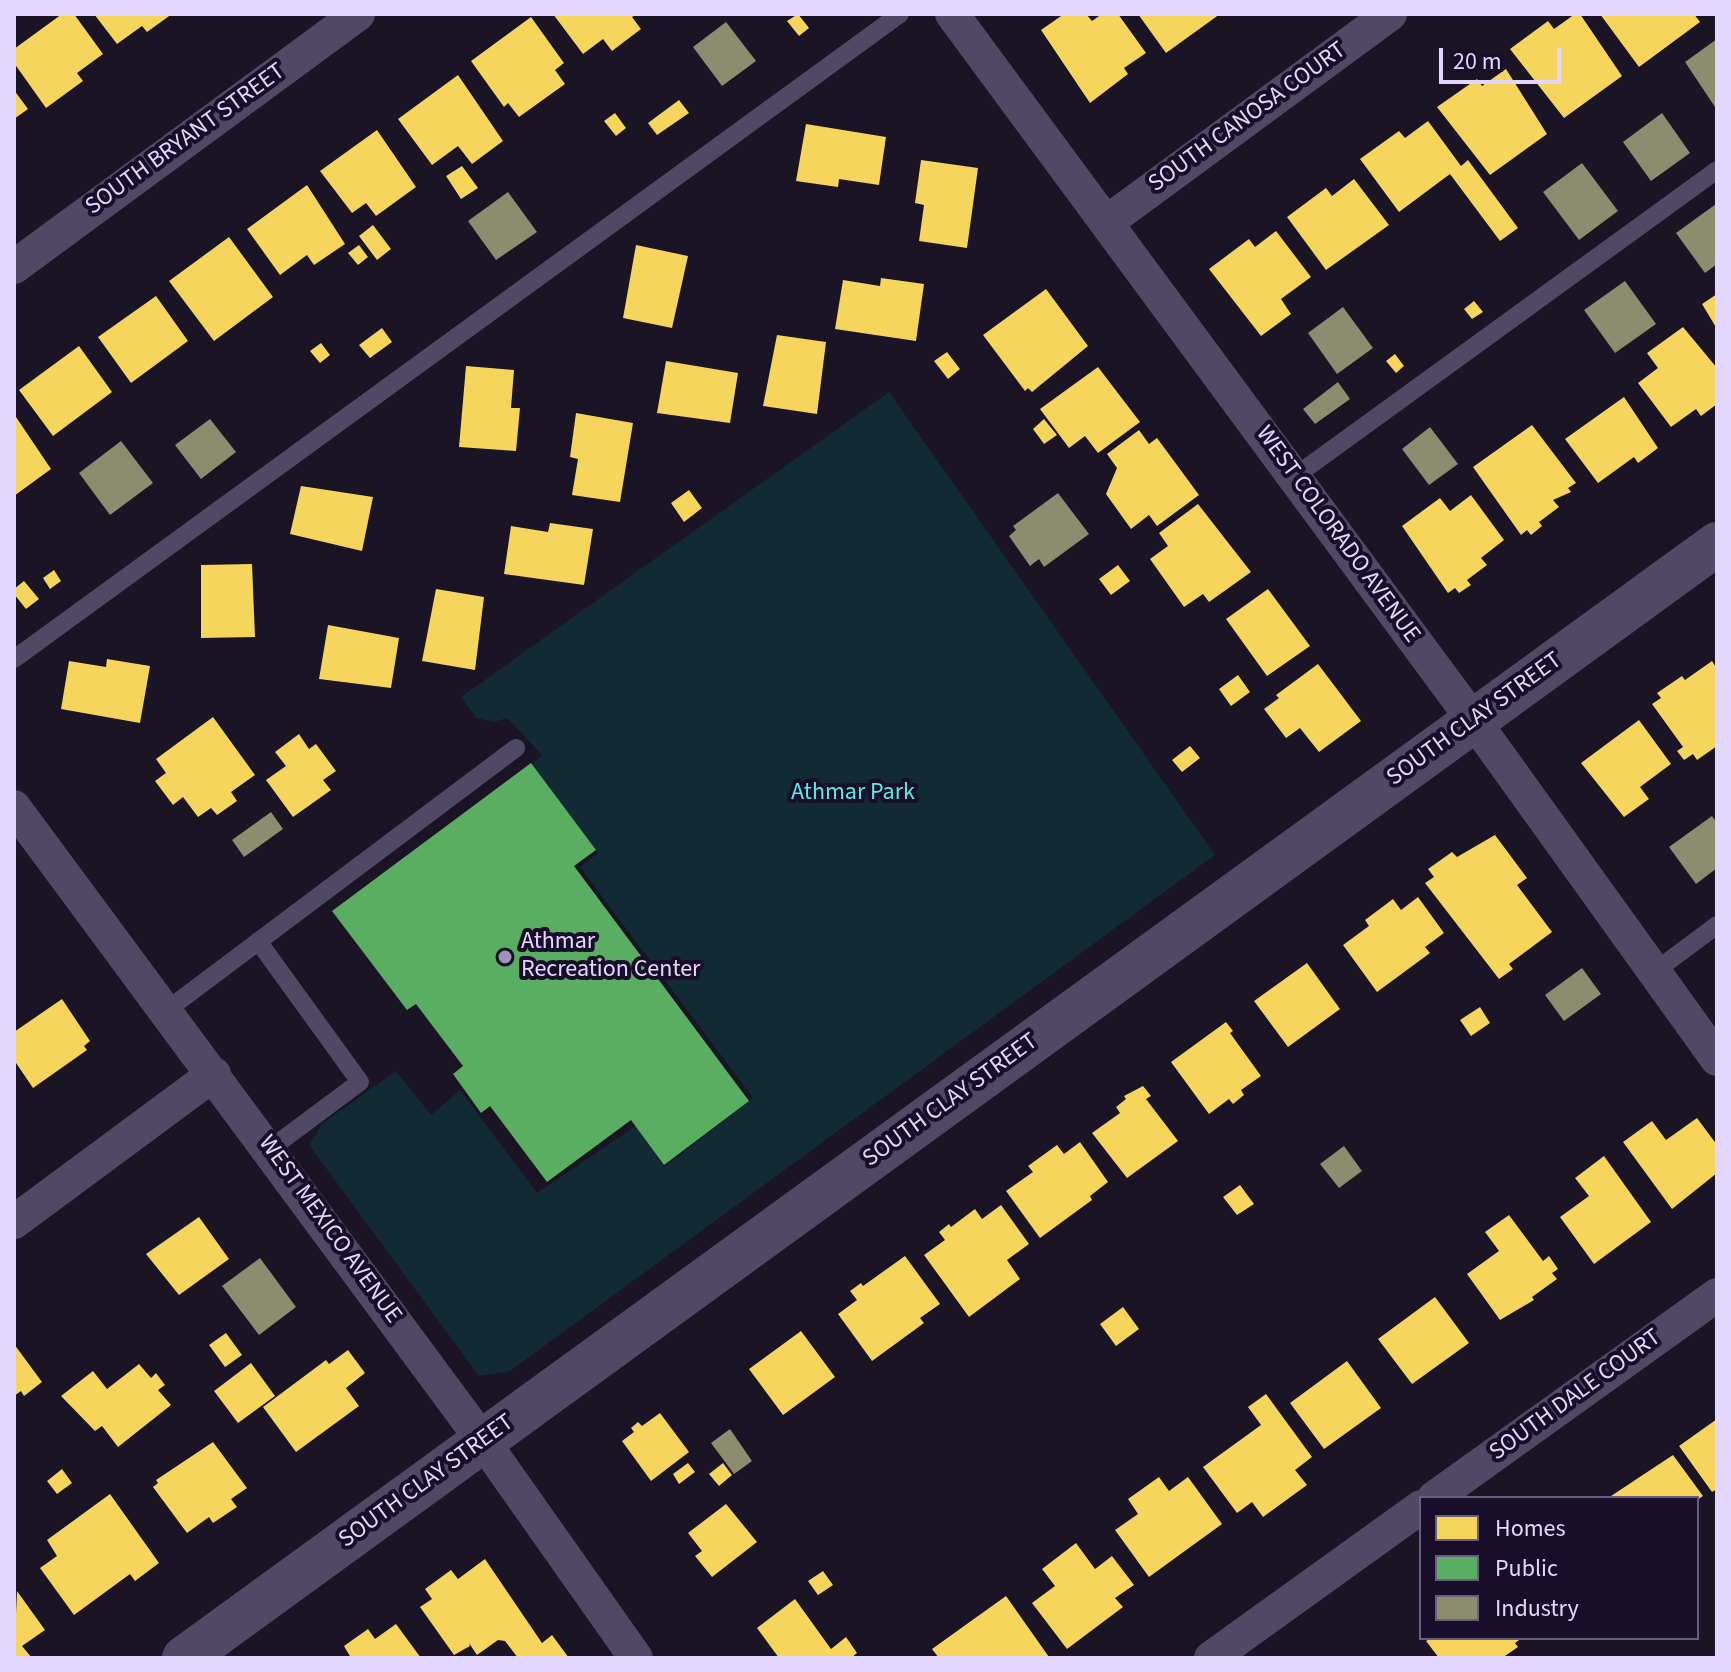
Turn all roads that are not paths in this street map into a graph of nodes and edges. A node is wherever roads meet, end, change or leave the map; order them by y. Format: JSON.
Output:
{"nodes":[{"id":1,"x":358,"y":14,"type":"edge"},
{"id":2,"x":900,"y":14,"type":"edge"},
{"id":3,"x":952,"y":14,"type":"edge"},
{"id":4,"x":1390,"y":14,"type":"edge"},
{"id":5,"x":1717,"y":170,"type":"edge"},
{"id":6,"x":1107,"y":222,"type":"junction"},
{"id":7,"x":14,"y":267,"type":"edge"},
{"id":8,"x":1294,"y":477,"type":"junction"},
{"id":9,"x":1717,"y":544,"type":"edge"},
{"id":10,"x":14,"y":659,"type":"edge"},
{"id":11,"x":1474,"y":721,"type":"junction"},
{"id":12,"x":516,"y":748,"type":"dead end"},
{"id":13,"x":14,"y":807,"type":"edge"},
{"id":14,"x":1717,"y":925,"type":"edge"},
{"id":15,"x":258,"y":941,"type":"junction"},
{"id":16,"x":1654,"y":972,"type":"junction"},
{"id":17,"x":167,"y":1010,"type":"junction"},
{"id":18,"x":1717,"y":1059,"type":"edge"},
{"id":19,"x":214,"y":1074,"type":"junction"},
{"id":20,"x":270,"y":1149,"type":"junction"},
{"id":21,"x":14,"y":1222,"type":"edge"},
{"id":22,"x":1717,"y":1295,"type":"edge"},
{"id":23,"x":483,"y":1441,"type":"junction"},
{"id":24,"x":1437,"y":1496,"type":"edge"},
{"id":25,"x":1419,"y":1508,"type":"edge"},
{"id":26,"x":184,"y":1658,"type":"edge"},
{"id":27,"x":636,"y":1658,"type":"edge"},
{"id":28,"x":1211,"y":1658,"type":"edge"}],
"edges":[{"from":1,"to":7,"type":"street","name":"SOUTH BRYANT STREET"},
{"from":2,"to":10,"type":"lane"},
{"from":3,"to":6,"type":"street","name":"WEST COLORADO AVENUE"},
{"from":4,"to":6,"type":"street","name":"SOUTH CANOSA COURT"},
{"from":5,"to":8,"type":"lane"},
{"from":6,"to":8,"type":"street","name":"WEST COLORADO AVENUE"},
{"from":8,"to":11,"type":"street","name":"WEST COLORADO AVENUE"},
{"from":9,"to":11,"type":"street","name":"SOUTH CLAY STREET"},
{"from":11,"to":16,"type":"street","name":"WEST COLORADO AVENUE"},
{"from":11,"to":23,"type":"street","name":"SOUTH CLAY STREET"},
{"from":12,"to":15,"type":"lane"},
{"from":13,"to":17,"type":"street","name":"WEST MEXICO AVENUE"},
{"from":14,"to":16,"type":"lane"},
{"from":15,"to":17,"type":"lane"},
{"from":15,"to":20,"type":"lane"},
{"from":16,"to":18,"type":"street","name":"WEST COLORADO AVENUE"},
{"from":17,"to":19,"type":"street","name":"WEST MEXICO AVENUE"},
{"from":19,"to":20,"type":"street","name":"WEST MEXICO AVENUE"},
{"from":19,"to":21,"type":"street"},
{"from":20,"to":23,"type":"street","name":"WEST MEXICO AVENUE"},
{"from":22,"to":24,"type":"street","name":"SOUTH DALE COURT"},
{"from":23,"to":26,"type":"street","name":"SOUTH CLAY STREET"},
{"from":23,"to":27,"type":"street","name":"WEST MEXICO AVENUE"},
{"from":25,"to":28,"type":"street"}]}
